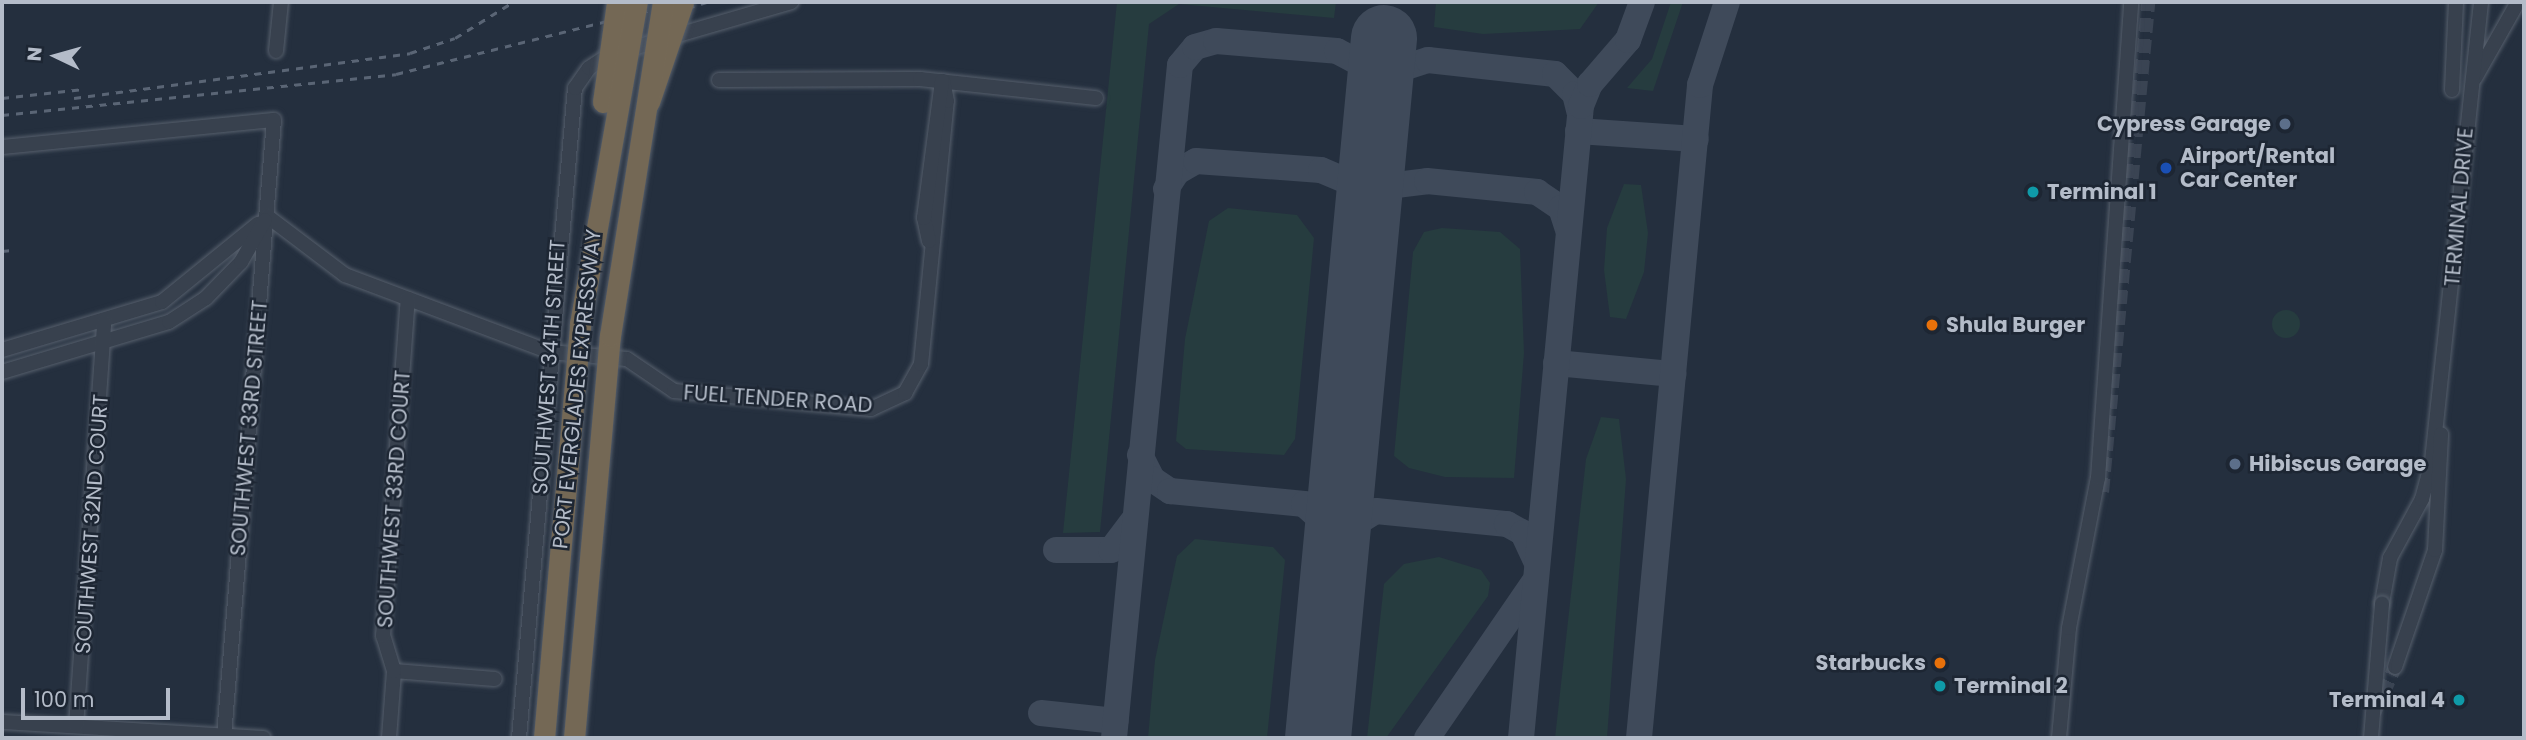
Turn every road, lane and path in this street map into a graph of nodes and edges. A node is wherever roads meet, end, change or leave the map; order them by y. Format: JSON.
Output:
{"nodes":[{"id":1,"x":281,"y":2,"type":"edge"},
{"id":2,"x":617,"y":2,"type":"edge"},
{"id":3,"x":636,"y":2,"type":"edge"},
{"id":4,"x":663,"y":2,"type":"edge"},
{"id":5,"x":683,"y":2,"type":"edge"},
{"id":6,"x":792,"y":2,"type":"edge"},
{"id":7,"x":2131,"y":2,"type":"edge"},
{"id":8,"x":2456,"y":2,"type":"edge"},
{"id":9,"x":2481,"y":2,"type":"edge"},
{"id":10,"x":2518,"y":2,"type":"edge"},
{"id":11,"x":276,"y":51,"type":"dead end"},
{"id":12,"x":719,"y":80,"type":"dead end"},
{"id":13,"x":943,"y":81,"type":"junction"},
{"id":14,"x":2452,"y":90,"type":"dead end"},
{"id":15,"x":2470,"y":92,"type":"junction"},
{"id":16,"x":1096,"y":98,"type":"dead end"},
{"id":17,"x":640,"y":116,"type":"junction"},
{"id":18,"x":2,"y":147,"type":"edge"},
{"id":19,"x":267,"y":216,"type":"junction"},
{"id":20,"x":587,"y":271,"type":"junction"},
{"id":21,"x":408,"y":299,"type":"junction"},
{"id":22,"x":104,"y":322,"type":"junction"},
{"id":23,"x":105,"y":345,"type":"junction"},
{"id":24,"x":2,"y":350,"type":"edge"},
{"id":25,"x":550,"y":352,"type":"junction"},
{"id":26,"x":2,"y":372,"type":"edge"},
{"id":27,"x":2438,"y":411,"type":"junction"},
{"id":28,"x":2395,"y":667,"type":"tunnel mouth"},
{"id":29,"x":394,"y":671,"type":"junction"},
{"id":30,"x":495,"y":679,"type":"dead end"},
{"id":31,"x":2,"y":722,"type":"edge"},
{"id":32,"x":76,"y":726,"type":"junction"},
{"id":33,"x":224,"y":736,"type":"junction"},
{"id":34,"x":264,"y":738,"type":"edge"},
{"id":35,"x":389,"y":738,"type":"edge"},
{"id":36,"x":519,"y":738,"type":"edge"},
{"id":37,"x":544,"y":738,"type":"edge"},
{"id":38,"x":574,"y":738,"type":"edge"},
{"id":39,"x":2059,"y":738,"type":"edge"},
{"id":40,"x":2371,"y":738,"type":"edge"}],
"edges":[{"from":1,"to":11,"type":"street"},
{"from":2,"to":20,"type":"highway","bridge":true},
{"from":3,"to":20,"type":"highway","name":"PORT EVERGLADES EXPRESSWAY","bridge":true},
{"from":4,"to":17,"type":"highway","name":"PORT EVERGLADES EXPRESSWAY","bridge":true},
{"from":5,"to":17,"type":"highway","bridge":true},
{"from":6,"to":25,"type":"street","name":"SOUTHWEST 34TH STREET"},
{"from":7,"to":39,"type":"street"},
{"from":8,"to":14,"type":"street"},
{"from":9,"to":15,"type":"street","name":"TERMINAL DRIVE"},
{"from":10,"to":15,"type":"street"},
{"from":12,"to":13,"type":"street"},
{"from":13,"to":16,"type":"street"},
{"from":13,"to":25,"type":"street","name":"FUEL TENDER ROAD"},
{"from":15,"to":27,"type":"street","name":"TERMINAL DRIVE"},
{"from":17,"to":38,"type":"highway","name":"PORT EVERGLADES EXPRESSWAY","bridge":true},
{"from":18,"to":19,"type":"street","name":"SOUTHWEST 33RD STREET"},
{"from":19,"to":21,"type":"street","name":"FUEL TENDER ROAD"},
{"from":19,"to":22,"type":"street"},
{"from":19,"to":23,"type":"street"},
{"from":19,"to":33,"type":"street","name":"SOUTHWEST 33RD STREET"},
{"from":20,"to":37,"type":"highway","name":"PORT EVERGLADES EXPRESSWAY","bridge":true},
{"from":21,"to":25,"type":"street","name":"FUEL TENDER ROAD"},
{"from":21,"to":29,"type":"street","name":"SOUTHWEST 33RD COURT"},
{"from":22,"to":23,"type":"street","name":"SOUTHWEST 32ND COURT"},
{"from":22,"to":24,"type":"street"},
{"from":23,"to":26,"type":"street"},
{"from":23,"to":32,"type":"street","name":"SOUTHWEST 32ND COURT"},
{"from":25,"to":36,"type":"street","name":"SOUTHWEST 34TH STREET"},
{"from":27,"to":28,"type":"street"},
{"from":27,"to":40,"type":"street","bridge":true},
{"from":29,"to":30,"type":"street"},
{"from":29,"to":35,"type":"street","name":"SOUTHWEST 33RD COURT"},
{"from":31,"to":32,"type":"street"},
{"from":32,"to":33,"type":"street"},
{"from":33,"to":34,"type":"street"}]}
